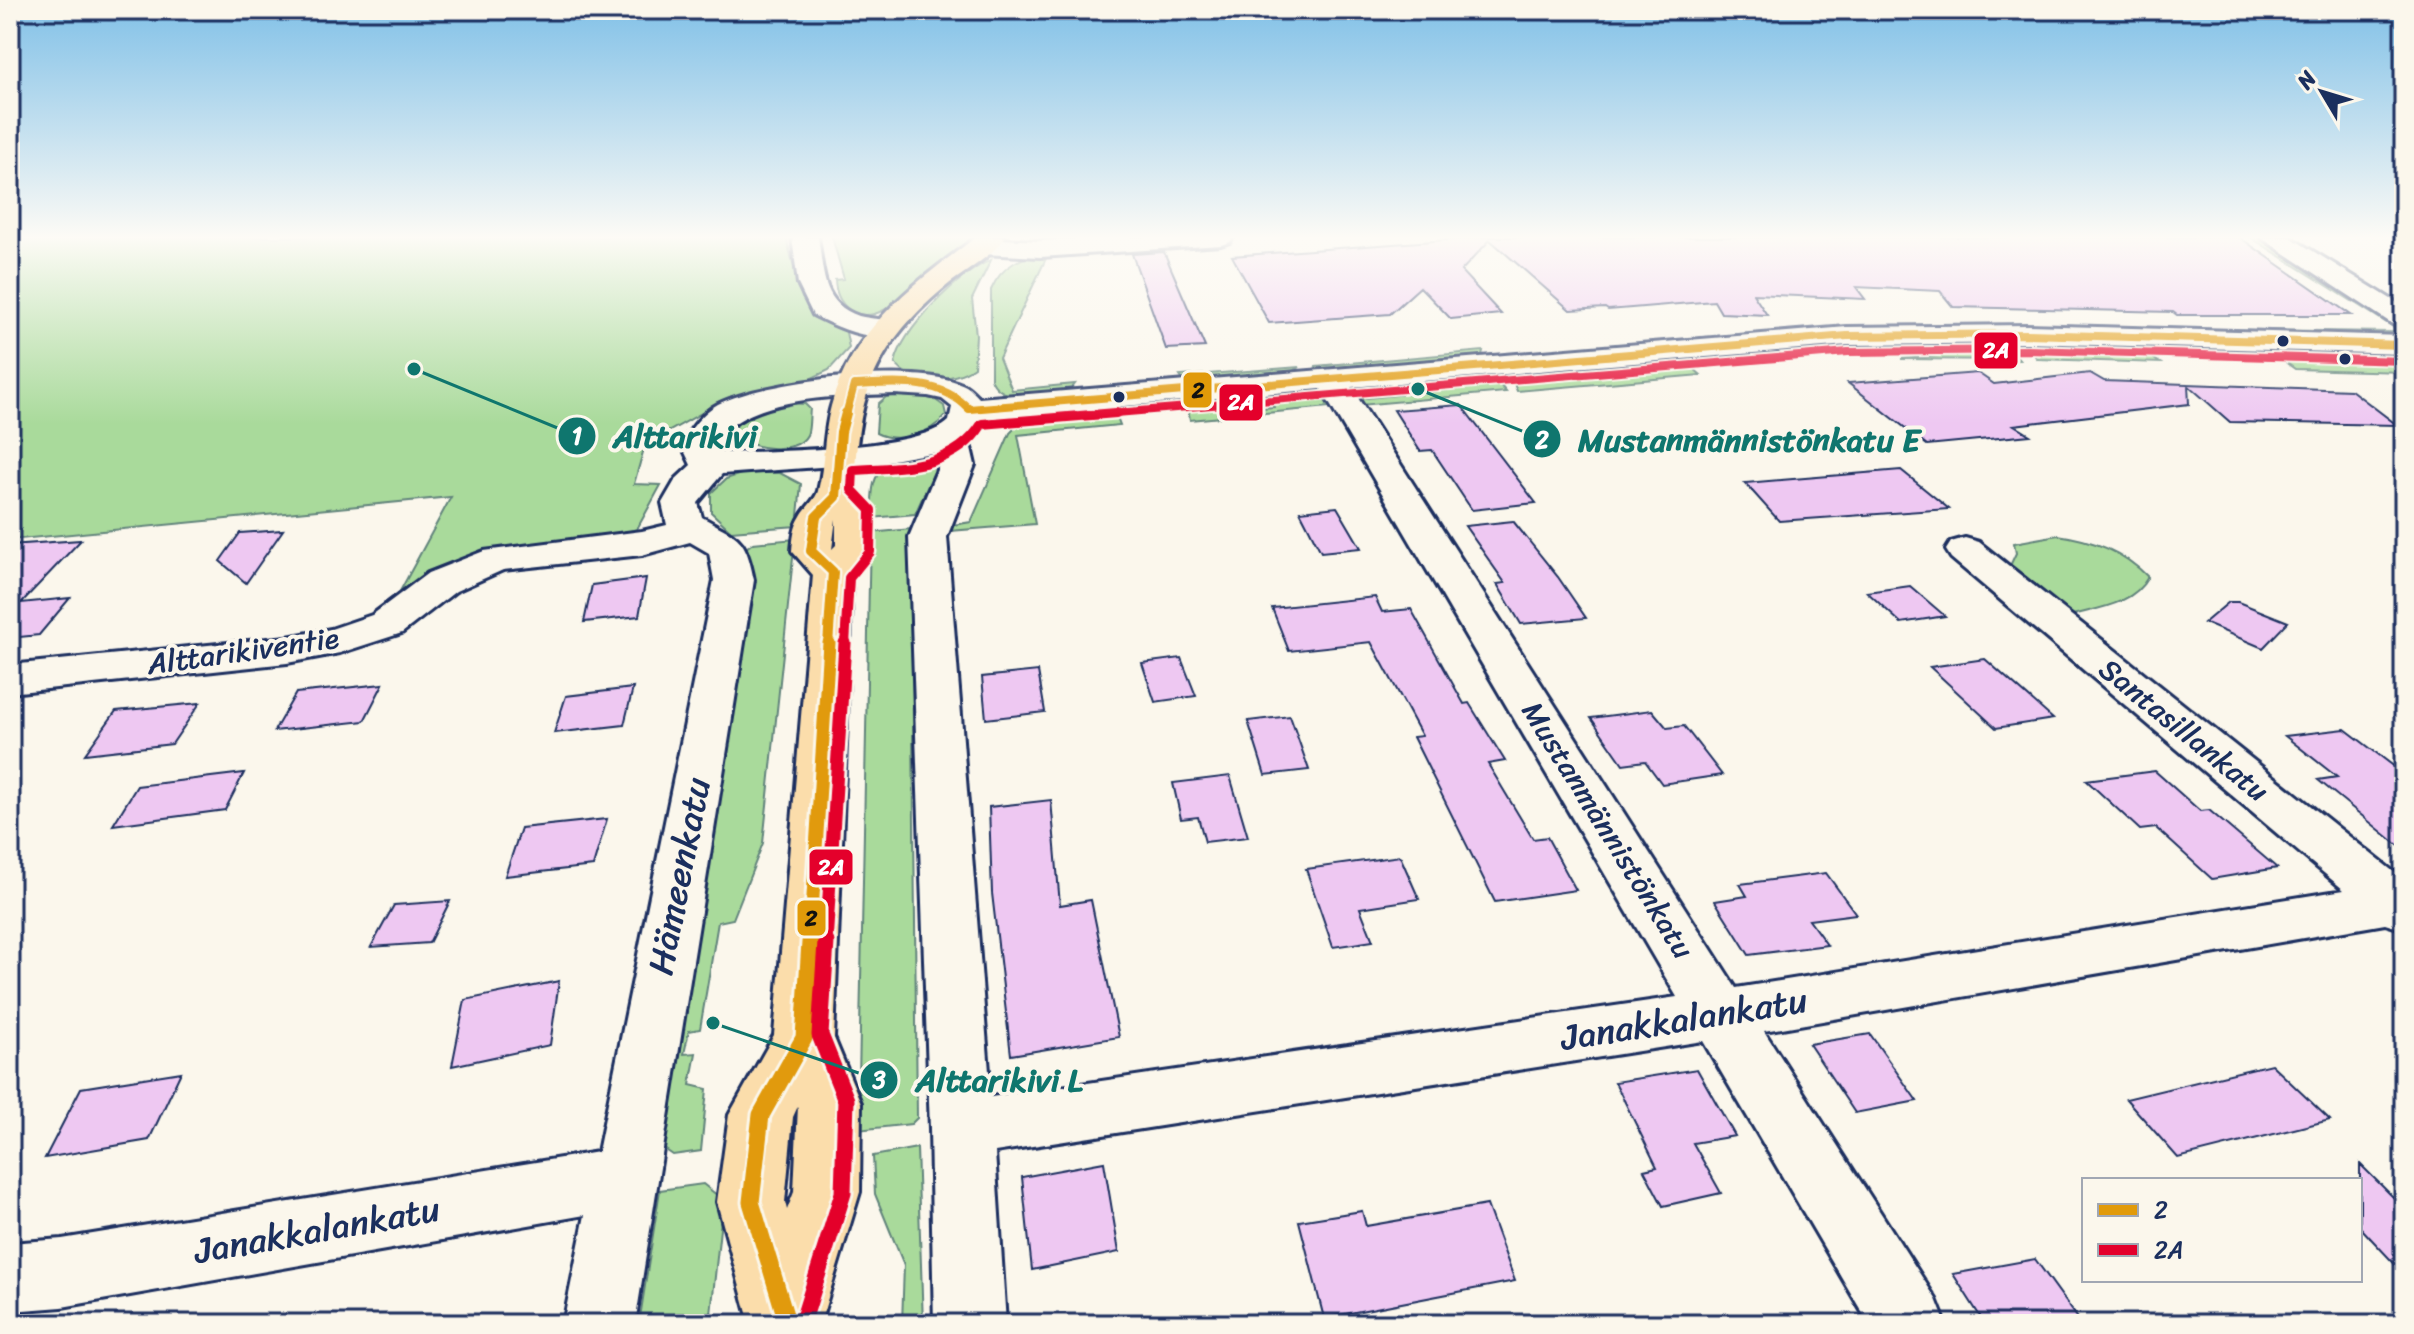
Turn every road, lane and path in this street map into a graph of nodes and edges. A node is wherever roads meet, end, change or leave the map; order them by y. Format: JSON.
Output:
{"nodes":[{"id":1,"x":817,"y":299,"type":"edge"},
{"id":2,"x":917,"y":299,"type":"edge"},
{"id":3,"x":2372,"y":299,"type":"edge"},
{"id":4,"x":2404,"y":319,"type":"edge"},
{"id":5,"x":887,"y":328,"type":"junction"},
{"id":6,"x":2404,"y":345,"type":"edge"},
{"id":7,"x":1330,"y":378,"type":"junction"},
{"id":8,"x":854,"y":385,"type":"junction"},
{"id":9,"x":961,"y":423,"type":"junction"},
{"id":10,"x":838,"y":455,"type":"junction"},
{"id":11,"x":712,"y":464,"type":"junction"},
{"id":12,"x":693,"y":530,"type":"junction"},
{"id":13,"x":1965,"y":550,"type":"dead end"},
{"id":14,"x":10,"y":679,"type":"edge"},
{"id":15,"x":2401,"y":905,"type":"edge"},
{"id":16,"x":1721,"y":1014,"type":"junction"},
{"id":17,"x":962,"y":1129,"type":"junction"},
{"id":18,"x":623,"y":1178,"type":"junction"},
{"id":19,"x":10,"y":1277,"type":"edge"},
{"id":20,"x":785,"y":1319,"type":"edge"},
{"id":21,"x":599,"y":1324,"type":"edge"},
{"id":22,"x":970,"y":1324,"type":"edge"},
{"id":23,"x":1910,"y":1324,"type":"edge"}],
"edges":[{"from":1,"to":5,"type":"street"},
{"from":2,"to":5,"type":"main road"},
{"from":3,"to":4,"type":"street"},
{"from":5,"to":8,"type":"main road"},
{"from":6,"to":7,"type":"street"},
{"from":7,"to":9,"type":"street"},
{"from":7,"to":16,"type":"street","name":"Mustanmännistönkatu"},
{"from":8,"to":9,"type":"street"},
{"from":8,"to":10,"type":"main road"},
{"from":8,"to":11,"type":"street"},
{"from":9,"to":10,"type":"street"},
{"from":9,"to":17,"type":"street"},
{"from":10,"to":11,"type":"street"},
{"from":10,"to":20,"type":"main road"},
{"from":11,"to":12,"type":"street"},
{"from":12,"to":14,"type":"street","name":"Alttarikiventie"},
{"from":12,"to":18,"type":"street","name":"Hämeenkatu"},
{"from":13,"to":15,"type":"street","name":"Santasillankatu"},
{"from":15,"to":16,"type":"street","name":"Janakkalankatu"},
{"from":16,"to":17,"type":"street","name":"Janakkalankatu"},
{"from":16,"to":23,"type":"street","name":"Mustanmännistönkatu"},
{"from":17,"to":22,"type":"street"},
{"from":18,"to":19,"type":"street","name":"Janakkalankatu"},
{"from":18,"to":21,"type":"street","name":"Hämeenkatu"}]}
